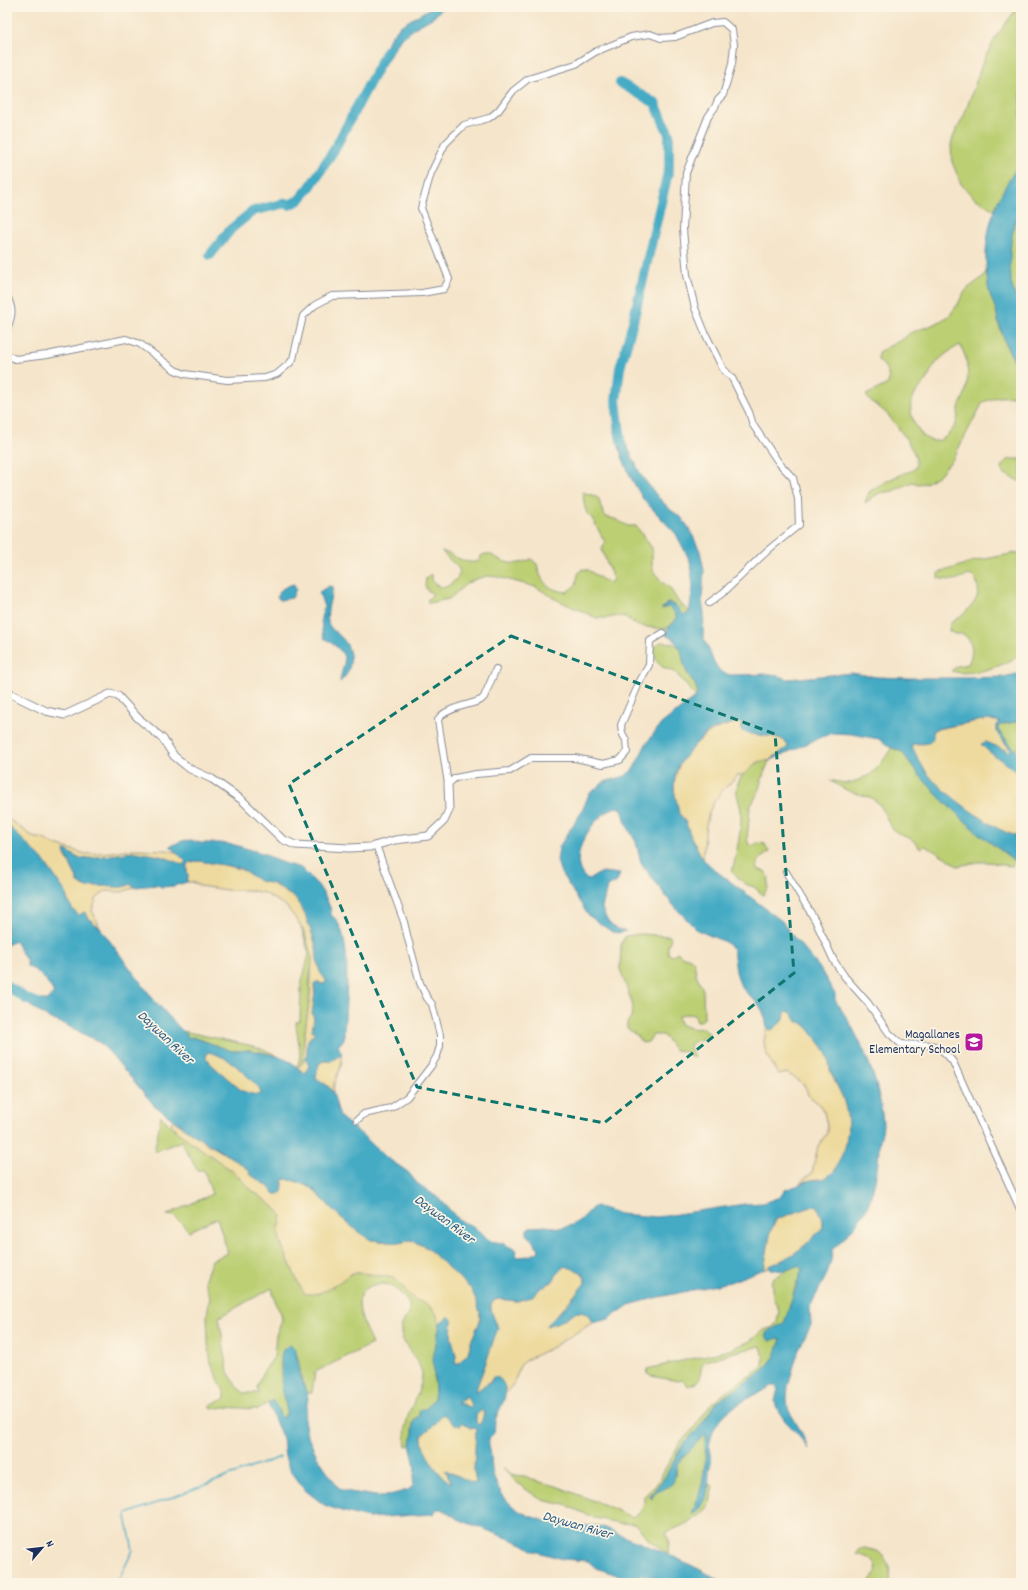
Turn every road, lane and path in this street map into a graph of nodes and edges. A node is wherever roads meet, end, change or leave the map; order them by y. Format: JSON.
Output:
{"nodes":[{"id":1,"x":7,"y":296,"type":"edge"},
{"id":2,"x":7,"y":330,"type":"edge"},
{"id":3,"x":7,"y":355,"type":"edge"},
{"id":4,"x":709,"y":603,"type":"dead end"},
{"id":5,"x":663,"y":633,"type":"dead end"},
{"id":6,"x":496,"y":669,"type":"dead end"},
{"id":7,"x":7,"y":688,"type":"edge"},
{"id":8,"x":448,"y":784,"type":"junction"},
{"id":9,"x":376,"y":846,"type":"junction"},
{"id":10,"x":786,"y":872,"type":"dead end"},
{"id":11,"x":357,"y":1120,"type":"dead end"},
{"id":12,"x":1021,"y":1211,"type":"edge"}],
"edges":[{"from":1,"to":2,"type":"street"},
{"from":3,"to":4,"type":"street"},
{"from":5,"to":8,"type":"street"},
{"from":6,"to":8,"type":"street"},
{"from":7,"to":9,"type":"street"},
{"from":8,"to":9,"type":"street"},
{"from":9,"to":11,"type":"street"},
{"from":10,"to":12,"type":"street"}]}
